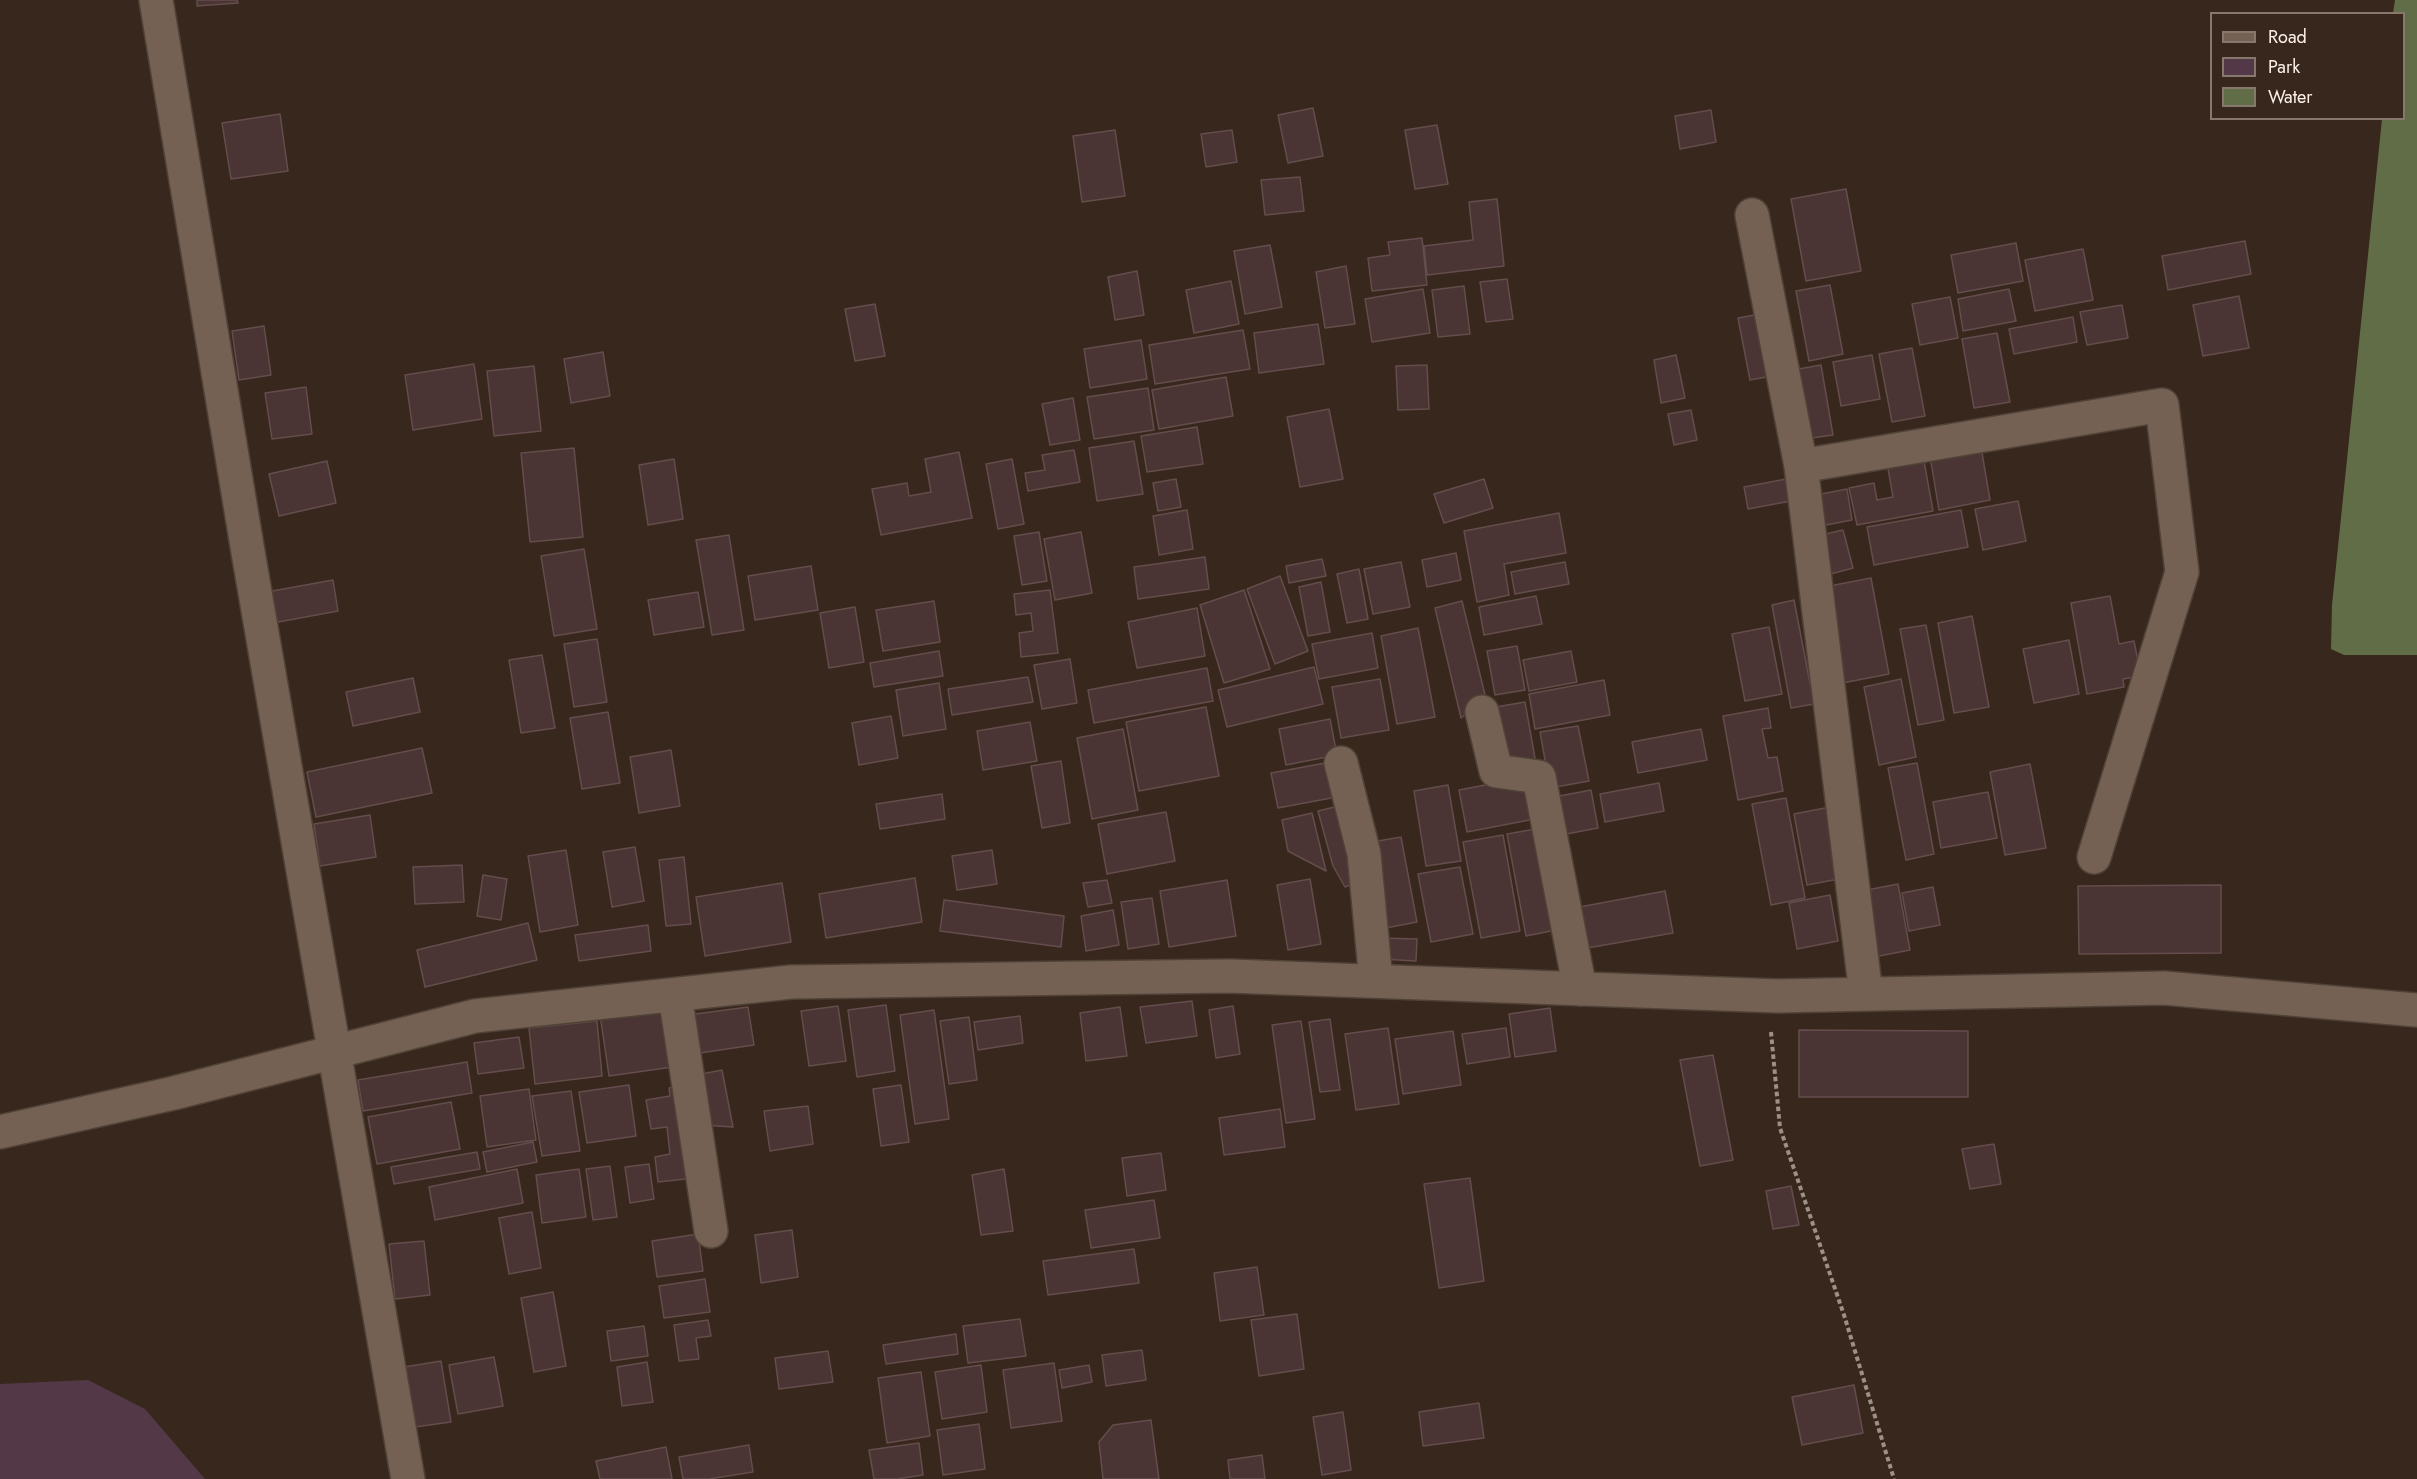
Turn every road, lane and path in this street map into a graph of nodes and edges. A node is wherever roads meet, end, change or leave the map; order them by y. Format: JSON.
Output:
{"nodes":[{"id":1,"x":156,"y":0,"type":"edge"},
{"id":2,"x":1752,"y":215,"type":"dead end"},
{"id":3,"x":1801,"y":466,"type":"junction"},
{"id":4,"x":1482,"y":712,"type":"dead end"},
{"id":5,"x":1341,"y":763,"type":"dead end"},
{"id":6,"x":2094,"y":857,"type":"dead end"},
{"id":7,"x":1376,"y":981,"type":"junction"},
{"id":8,"x":1580,"y":989,"type":"junction"},
{"id":9,"x":1866,"y":994,"type":"junction"},
{"id":10,"x":675,"y":995,"type":"junction"},
{"id":11,"x":1767,"y":995,"type":"junction"},
{"id":12,"x":2417,"y":1010,"type":"edge"},
{"id":13,"x":335,"y":1053,"type":"junction"},
{"id":14,"x":0,"y":1132,"type":"edge"},
{"id":15,"x":711,"y":1231,"type":"dead end"},
{"id":16,"x":408,"y":1479,"type":"edge"},
{"id":17,"x":1894,"y":1479,"type":"edge"}],
"edges":[{"from":1,"to":13,"type":"street"},
{"from":2,"to":3,"type":"street"},
{"from":3,"to":6,"type":"street"},
{"from":3,"to":9,"type":"street"},
{"from":4,"to":8,"type":"street"},
{"from":5,"to":7,"type":"street"},
{"from":7,"to":8,"type":"street"},
{"from":7,"to":10,"type":"street"},
{"from":8,"to":11,"type":"street"},
{"from":9,"to":11,"type":"street"},
{"from":9,"to":12,"type":"street"},
{"from":10,"to":13,"type":"street"},
{"from":10,"to":15,"type":"street"},
{"from":11,"to":17,"type":"path"},
{"from":13,"to":14,"type":"street"},
{"from":13,"to":16,"type":"street"}]}
